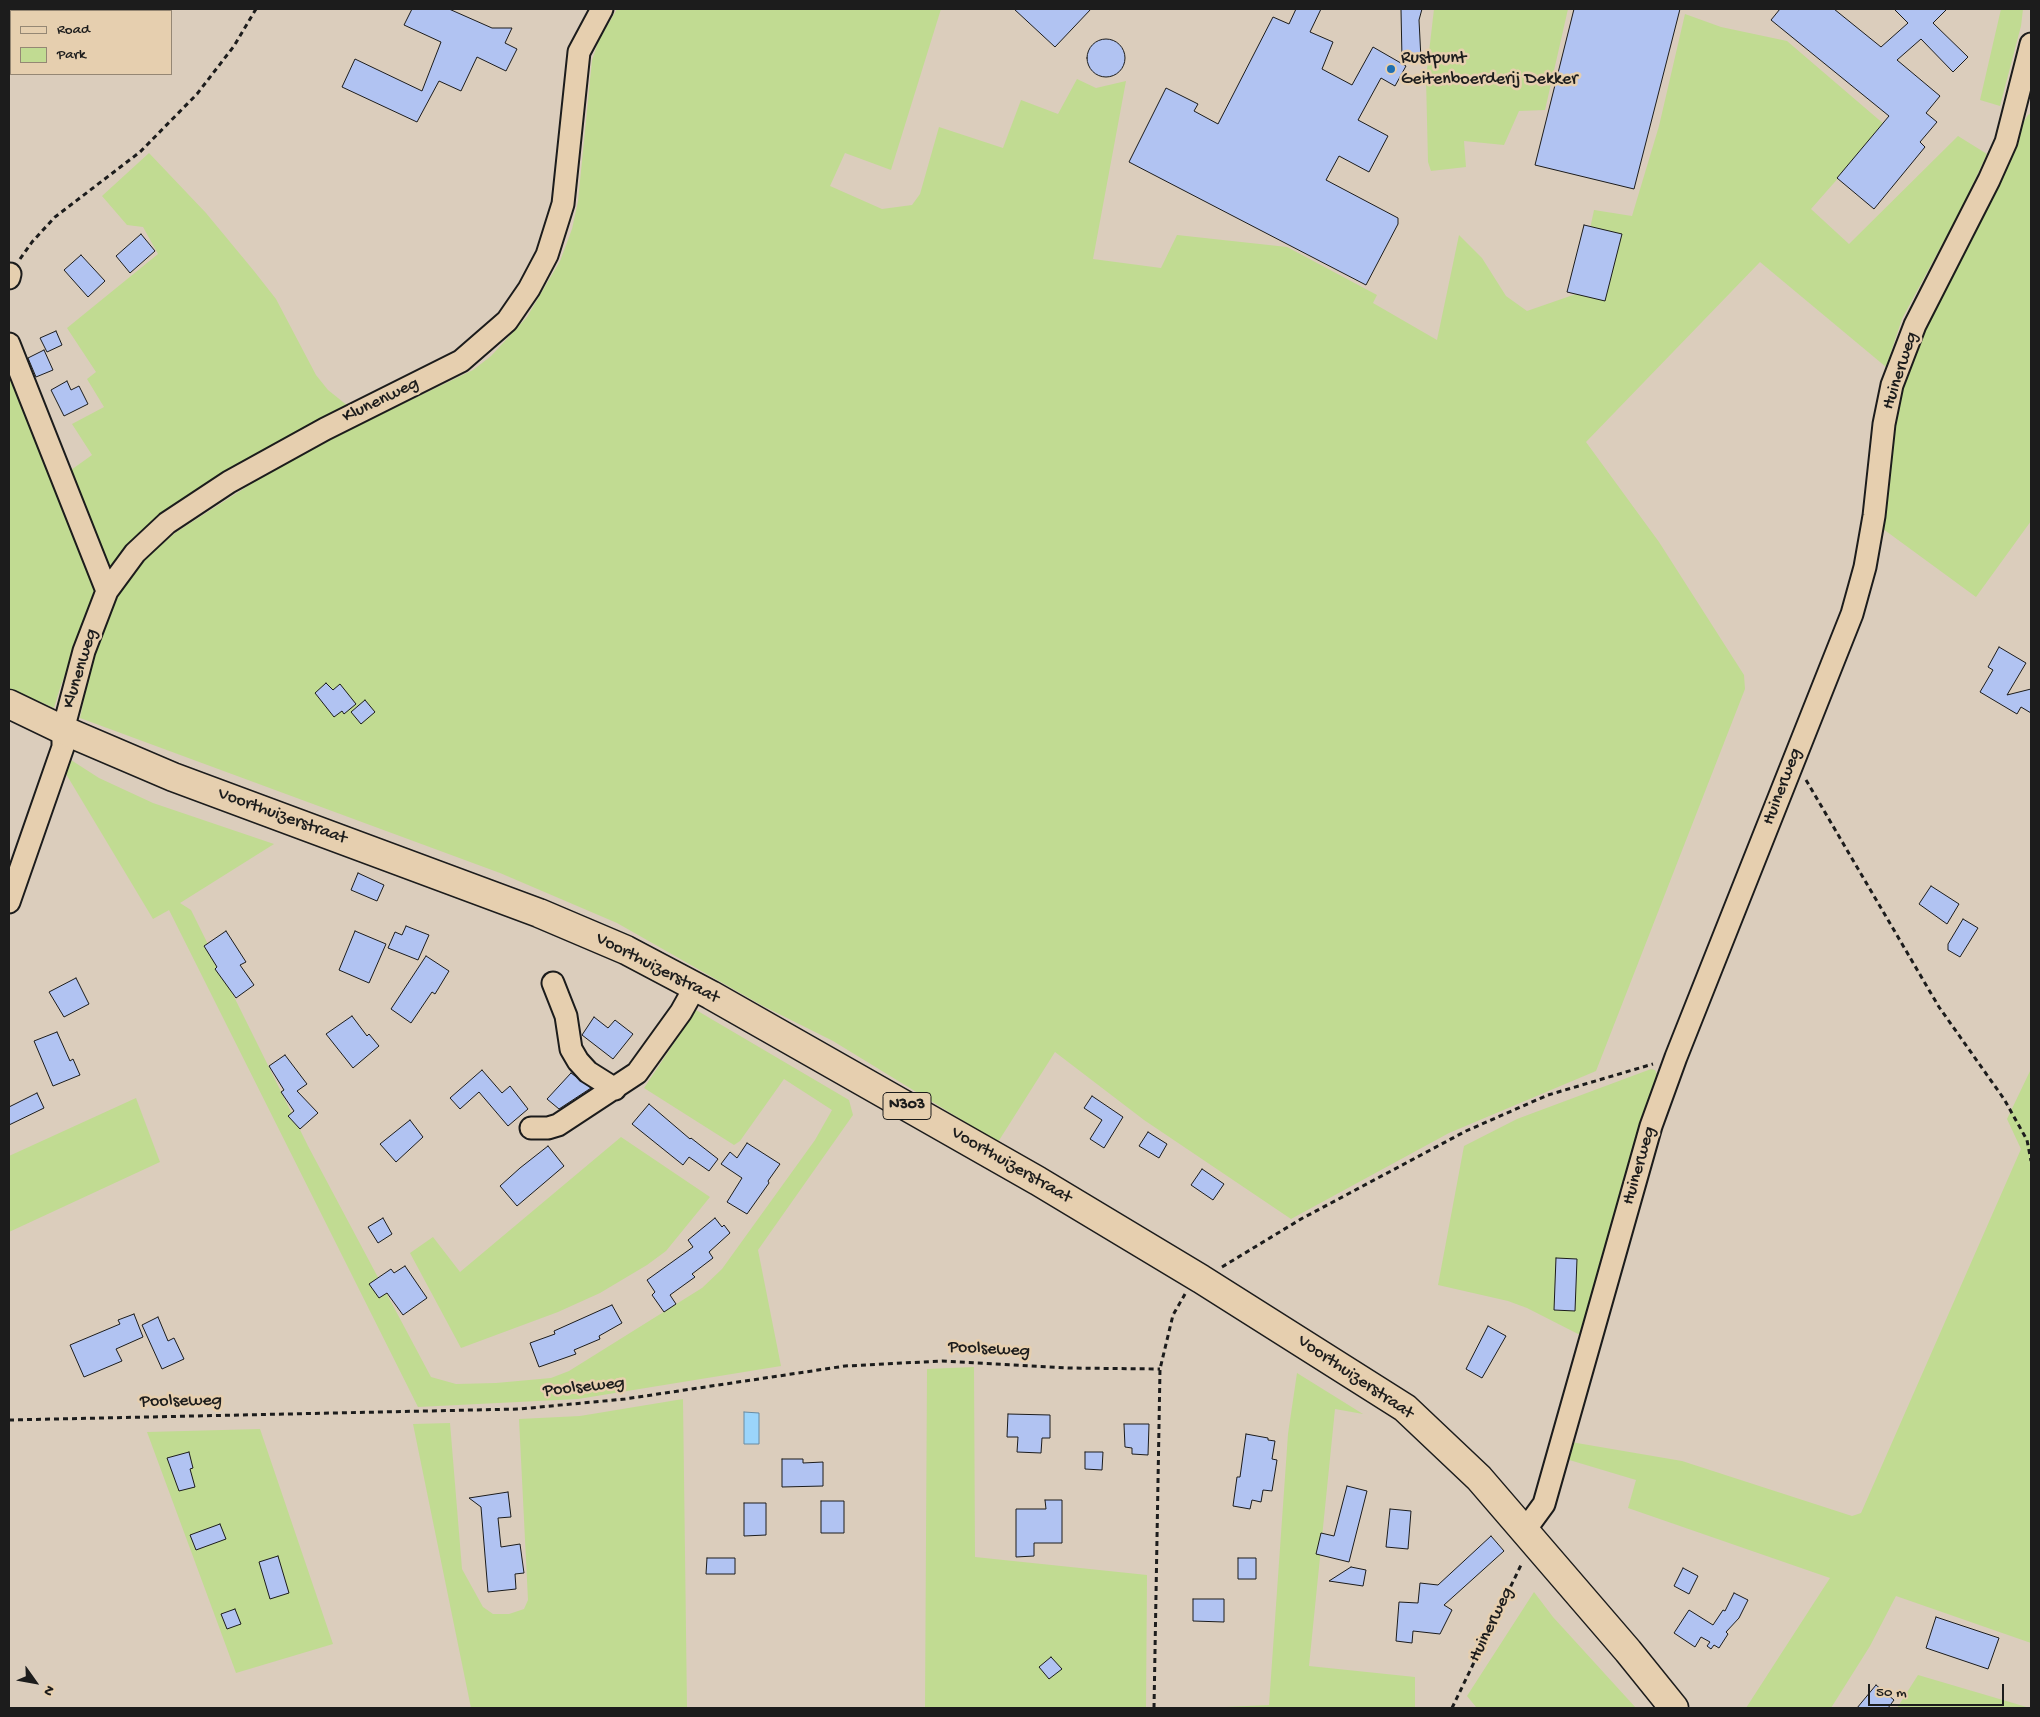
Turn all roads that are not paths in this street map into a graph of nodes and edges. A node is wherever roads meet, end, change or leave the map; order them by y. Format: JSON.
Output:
{"nodes":[{"id":1,"x":602,"y":9,"type":"edge"},
{"id":2,"x":2031,"y":44,"type":"edge"},
{"id":3,"x":2026,"y":91,"type":"edge"},
{"id":4,"x":9,"y":344,"type":"edge"},
{"id":5,"x":107,"y":591,"type":"junction"},
{"id":6,"x":9,"y":704,"type":"edge"},
{"id":7,"x":63,"y":730,"type":"junction"},
{"id":8,"x":9,"y":902,"type":"edge"},
{"id":9,"x":553,"y":983,"type":"dead end"},
{"id":10,"x":696,"y":987,"type":"junction"},
{"id":11,"x":615,"y":1089,"type":"junction"},
{"id":12,"x":531,"y":1128,"type":"dead end"},
{"id":13,"x":1529,"y":1543,"type":"junction"},
{"id":14,"x":1674,"y":1708,"type":"edge"}],
"edges":[{"from":1,"to":5,"type":"street","name":"Klunenweg"},
{"from":2,"to":3,"type":"street","name":"Huinerweg"},
{"from":3,"to":13,"type":"street","name":"Huinerweg"},
{"from":4,"to":5,"type":"street"},
{"from":5,"to":7,"type":"street","name":"Klunenweg"},
{"from":6,"to":7,"type":"main road","name":"Voorthuizerstraat","number":"N303"},
{"from":7,"to":8,"type":"street","name":"Klunenweg"},
{"from":7,"to":10,"type":"main road","name":"Voorthuizerstraat","number":"N303"},
{"from":9,"to":11,"type":"street"},
{"from":10,"to":11,"type":"street"},
{"from":10,"to":13,"type":"main road","name":"Voorthuizerstraat","number":"N303"},
{"from":11,"to":12,"type":"street"},
{"from":13,"to":14,"type":"main road","name":"Voorthuizerstraat","number":"N303"}]}
